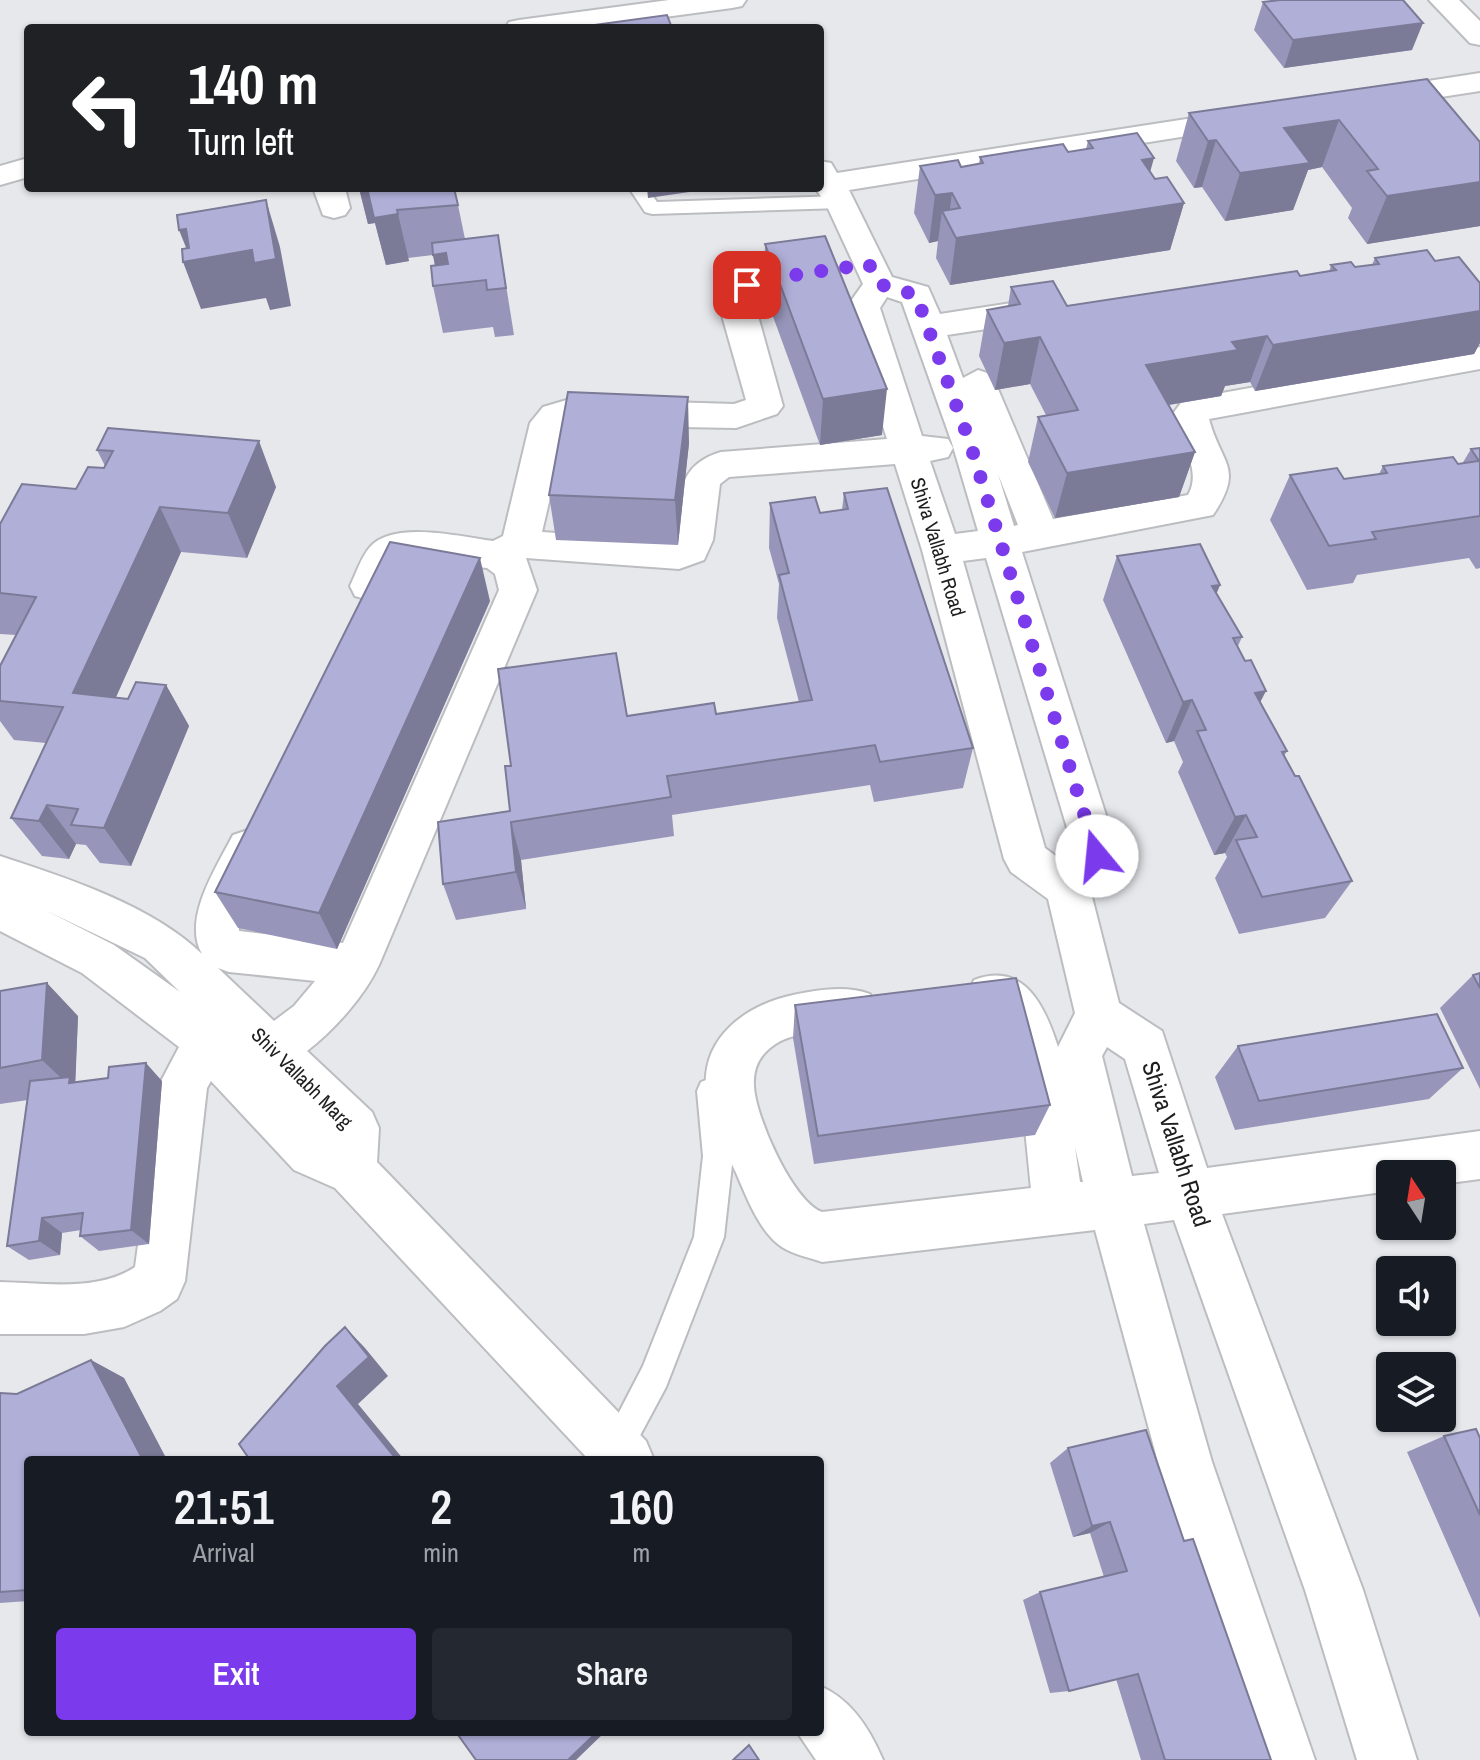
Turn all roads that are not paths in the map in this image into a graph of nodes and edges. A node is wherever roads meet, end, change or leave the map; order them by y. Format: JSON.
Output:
{"nodes":[{"id":1,"x":732,"y":0,"type":"edge"},
{"id":2,"x":1443,"y":0,"type":"edge"},
{"id":3,"x":549,"y":24,"type":"edge"},
{"id":4,"x":1480,"y":37,"type":"edge"},
{"id":5,"x":1480,"y":82,"type":"edge"},
{"id":6,"x":1340,"y":104,"type":"edge"},
{"id":7,"x":1278,"y":113,"type":"edge"},
{"id":8,"x":24,"y":168,"type":"edge"},
{"id":9,"x":0,"y":176,"type":"edge"},
{"id":10,"x":830,"y":185,"type":"edge"},
{"id":11,"x":641,"y":192,"type":"edge"},
{"id":12,"x":776,"y":192,"type":"edge"},
{"id":13,"x":874,"y":274,"type":"junction"},
{"id":14,"x":1080,"y":308,"type":"edge"},
{"id":15,"x":941,"y":326,"type":"junction"},
{"id":16,"x":1480,"y":358,"type":"edge"},
{"id":17,"x":970,"y":443,"type":"junction"},
{"id":18,"x":908,"y":451,"type":"junction"},
{"id":19,"x":1041,"y":535,"type":"junction"},
{"id":20,"x":1000,"y":542,"type":"junction"},
{"id":21,"x":508,"y":550,"type":"junction"},
{"id":22,"x":941,"y":550,"type":"junction"},
{"id":23,"x":1017,"y":599,"type":"junction"},
{"id":24,"x":957,"y":607,"type":"junction"},
{"id":25,"x":356,"y":614,"type":"edge"},
{"id":26,"x":1070,"y":770,"type":"junction"},
{"id":27,"x":1005,"y":780,"type":"junction"},
{"id":28,"x":264,"y":813,"type":"edge"},
{"id":29,"x":0,"y":875,"type":"edge"},
{"id":30,"x":1068,"y":888,"type":"junction"},
{"id":31,"x":0,"y":909,"type":"edge"},
{"id":32,"x":356,"y":965,"type":"junction"},
{"id":33,"x":1099,"y":1015,"type":"junction"},
{"id":34,"x":207,"y":1045,"type":"junction"},
{"id":35,"x":274,"y":1049,"type":"junction"},
{"id":36,"x":711,"y":1086,"type":"dead end"},
{"id":37,"x":1480,"y":1155,"type":"edge"},
{"id":38,"x":352,"y":1171,"type":"junction"},
{"id":39,"x":1190,"y":1194,"type":"junction"},
{"id":40,"x":1113,"y":1202,"type":"junction"},
{"id":41,"x":1058,"y":1209,"type":"junction"},
{"id":42,"x":0,"y":1308,"type":"edge"},
{"id":43,"x":622,"y":1453,"type":"edge"},
{"id":44,"x":824,"y":1721,"type":"edge"},
{"id":45,"x":853,"y":1760,"type":"edge"},
{"id":46,"x":1285,"y":1760,"type":"edge"},
{"id":47,"x":1387,"y":1760,"type":"edge"}],
"edges":[{"from":1,"to":3,"type":"street"},
{"from":2,"to":4,"type":"street"},
{"from":5,"to":6,"type":"street"},
{"from":7,"to":10,"type":"street"},
{"from":8,"to":9,"type":"street"},
{"from":10,"to":13,"type":"street"},
{"from":11,"to":12,"type":"lane"},
{"from":13,"to":15,"type":"street"},
{"from":13,"to":18,"type":"street","name":"Shiva Vallabh Road"},
{"from":13,"to":21,"type":"street"},
{"from":14,"to":15,"type":"street"},
{"from":15,"to":17,"type":"street"},
{"from":15,"to":19,"type":"street"},
{"from":16,"to":19,"type":"street"},
{"from":17,"to":18,"type":"street"},
{"from":17,"to":20,"type":"street"},
{"from":18,"to":21,"type":"street"},
{"from":18,"to":22,"type":"street","name":"Shiva Vallabh Road"},
{"from":19,"to":20,"type":"street"},
{"from":20,"to":22,"type":"street"},
{"from":20,"to":23,"type":"street"},
{"from":21,"to":25,"type":"street"},
{"from":21,"to":32,"type":"street"},
{"from":22,"to":24,"type":"street","name":"Shiva Vallabh Road"},
{"from":23,"to":24,"type":"street"},
{"from":23,"to":26,"type":"street"},
{"from":24,"to":27,"type":"street","name":"Shiva Vallabh Road"},
{"from":26,"to":27,"type":"street"},
{"from":26,"to":30,"type":"street"},
{"from":27,"to":30,"type":"street","name":"Shiva Vallabh Road"},
{"from":28,"to":32,"type":"street"},
{"from":29,"to":35,"type":"street","name":"Shiv Vallabh Marg"},
{"from":30,"to":33,"type":"street"},
{"from":31,"to":34,"type":"street"},
{"from":32,"to":35,"type":"street"},
{"from":33,"to":39,"type":"street","name":"Shiva Vallabh Road"},
{"from":33,"to":40,"type":"street"},
{"from":34,"to":38,"type":"street"},
{"from":34,"to":42,"type":"street"},
{"from":35,"to":38,"type":"street","name":"Shiv Vallabh Marg"},
{"from":36,"to":43,"type":"lane"},
{"from":37,"to":39,"type":"street"},
{"from":38,"to":43,"type":"street"},
{"from":39,"to":40,"type":"street"},
{"from":39,"to":47,"type":"street","name":"Shiva Vallabh Road"},
{"from":40,"to":41,"type":"street"},
{"from":40,"to":46,"type":"street"},
{"from":41,"to":41,"type":"street"},
{"from":44,"to":45,"type":"street"}]}
